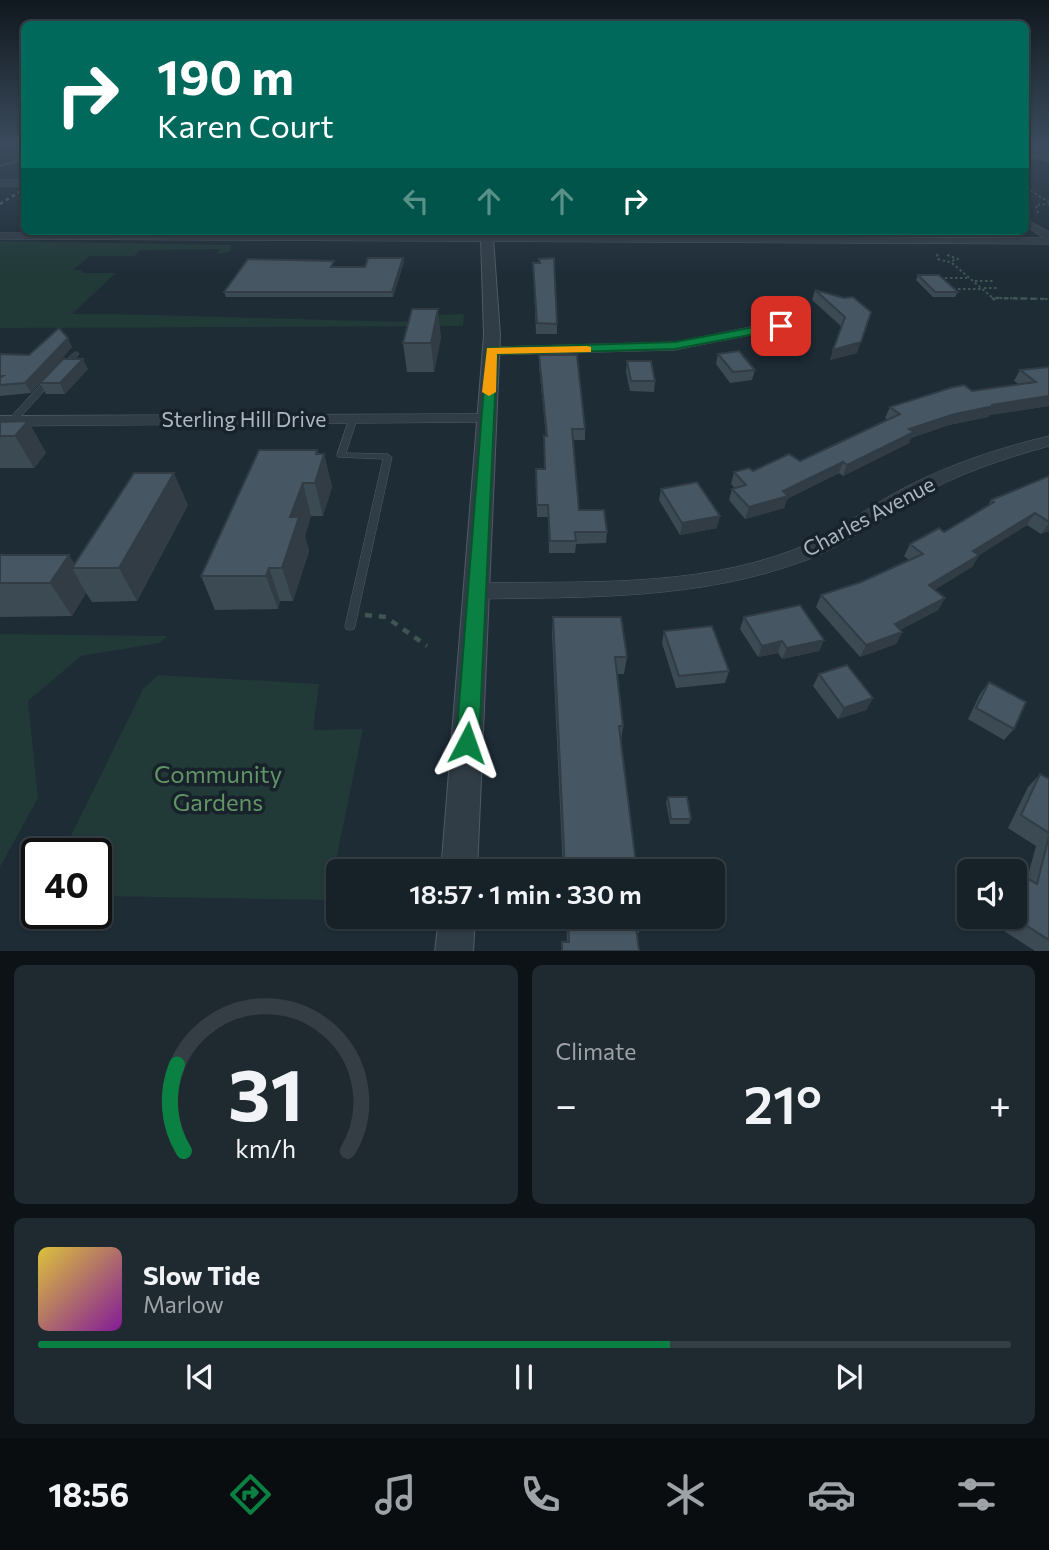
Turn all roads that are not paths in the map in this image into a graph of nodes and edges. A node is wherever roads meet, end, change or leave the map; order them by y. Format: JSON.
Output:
{"nodes":[{"id":1,"x":1029,"y":218,"type":"edge"},
{"id":2,"x":126,"y":235,"type":"edge"},
{"id":3,"x":487,"y":235,"type":"edge"},
{"id":4,"x":0,"y":236,"type":"edge"},
{"id":5,"x":1049,"y":239,"type":"edge"},
{"id":6,"x":781,"y":326,"type":"dead end"},
{"id":7,"x":491,"y":351,"type":"junction"},
{"id":8,"x":76,"y":354,"type":"dead end"},
{"id":9,"x":353,"y":419,"type":"junction"},
{"id":10,"x":487,"y":419,"type":"junction"},
{"id":11,"x":6,"y":421,"type":"edge"},
{"id":12,"x":1049,"y":441,"type":"edge"},
{"id":13,"x":477,"y":591,"type":"junction"},
{"id":14,"x":350,"y":626,"type":"dead end"},
{"id":15,"x":460,"y":859,"type":"edge"},
{"id":16,"x":456,"y":929,"type":"edge"},
{"id":17,"x":454,"y":951,"type":"edge"}],
"edges":[{"from":1,"to":5,"type":"street"},
{"from":2,"to":4,"type":"street"},
{"from":3,"to":5,"type":"street"},
{"from":3,"to":7,"type":"street"},
{"from":6,"to":7,"type":"street"},
{"from":7,"to":10,"type":"street"},
{"from":8,"to":11,"type":"lane"},
{"from":9,"to":10,"type":"street","name":"Sterling Hill Drive"},
{"from":9,"to":11,"type":"street","name":"Sterling Hill Drive"},
{"from":9,"to":14,"type":"lane"},
{"from":10,"to":13,"type":"street"},
{"from":12,"to":13,"type":"street","name":"Charles Avenue"},
{"from":13,"to":15,"type":"street"},
{"from":16,"to":17,"type":"street"}]}
